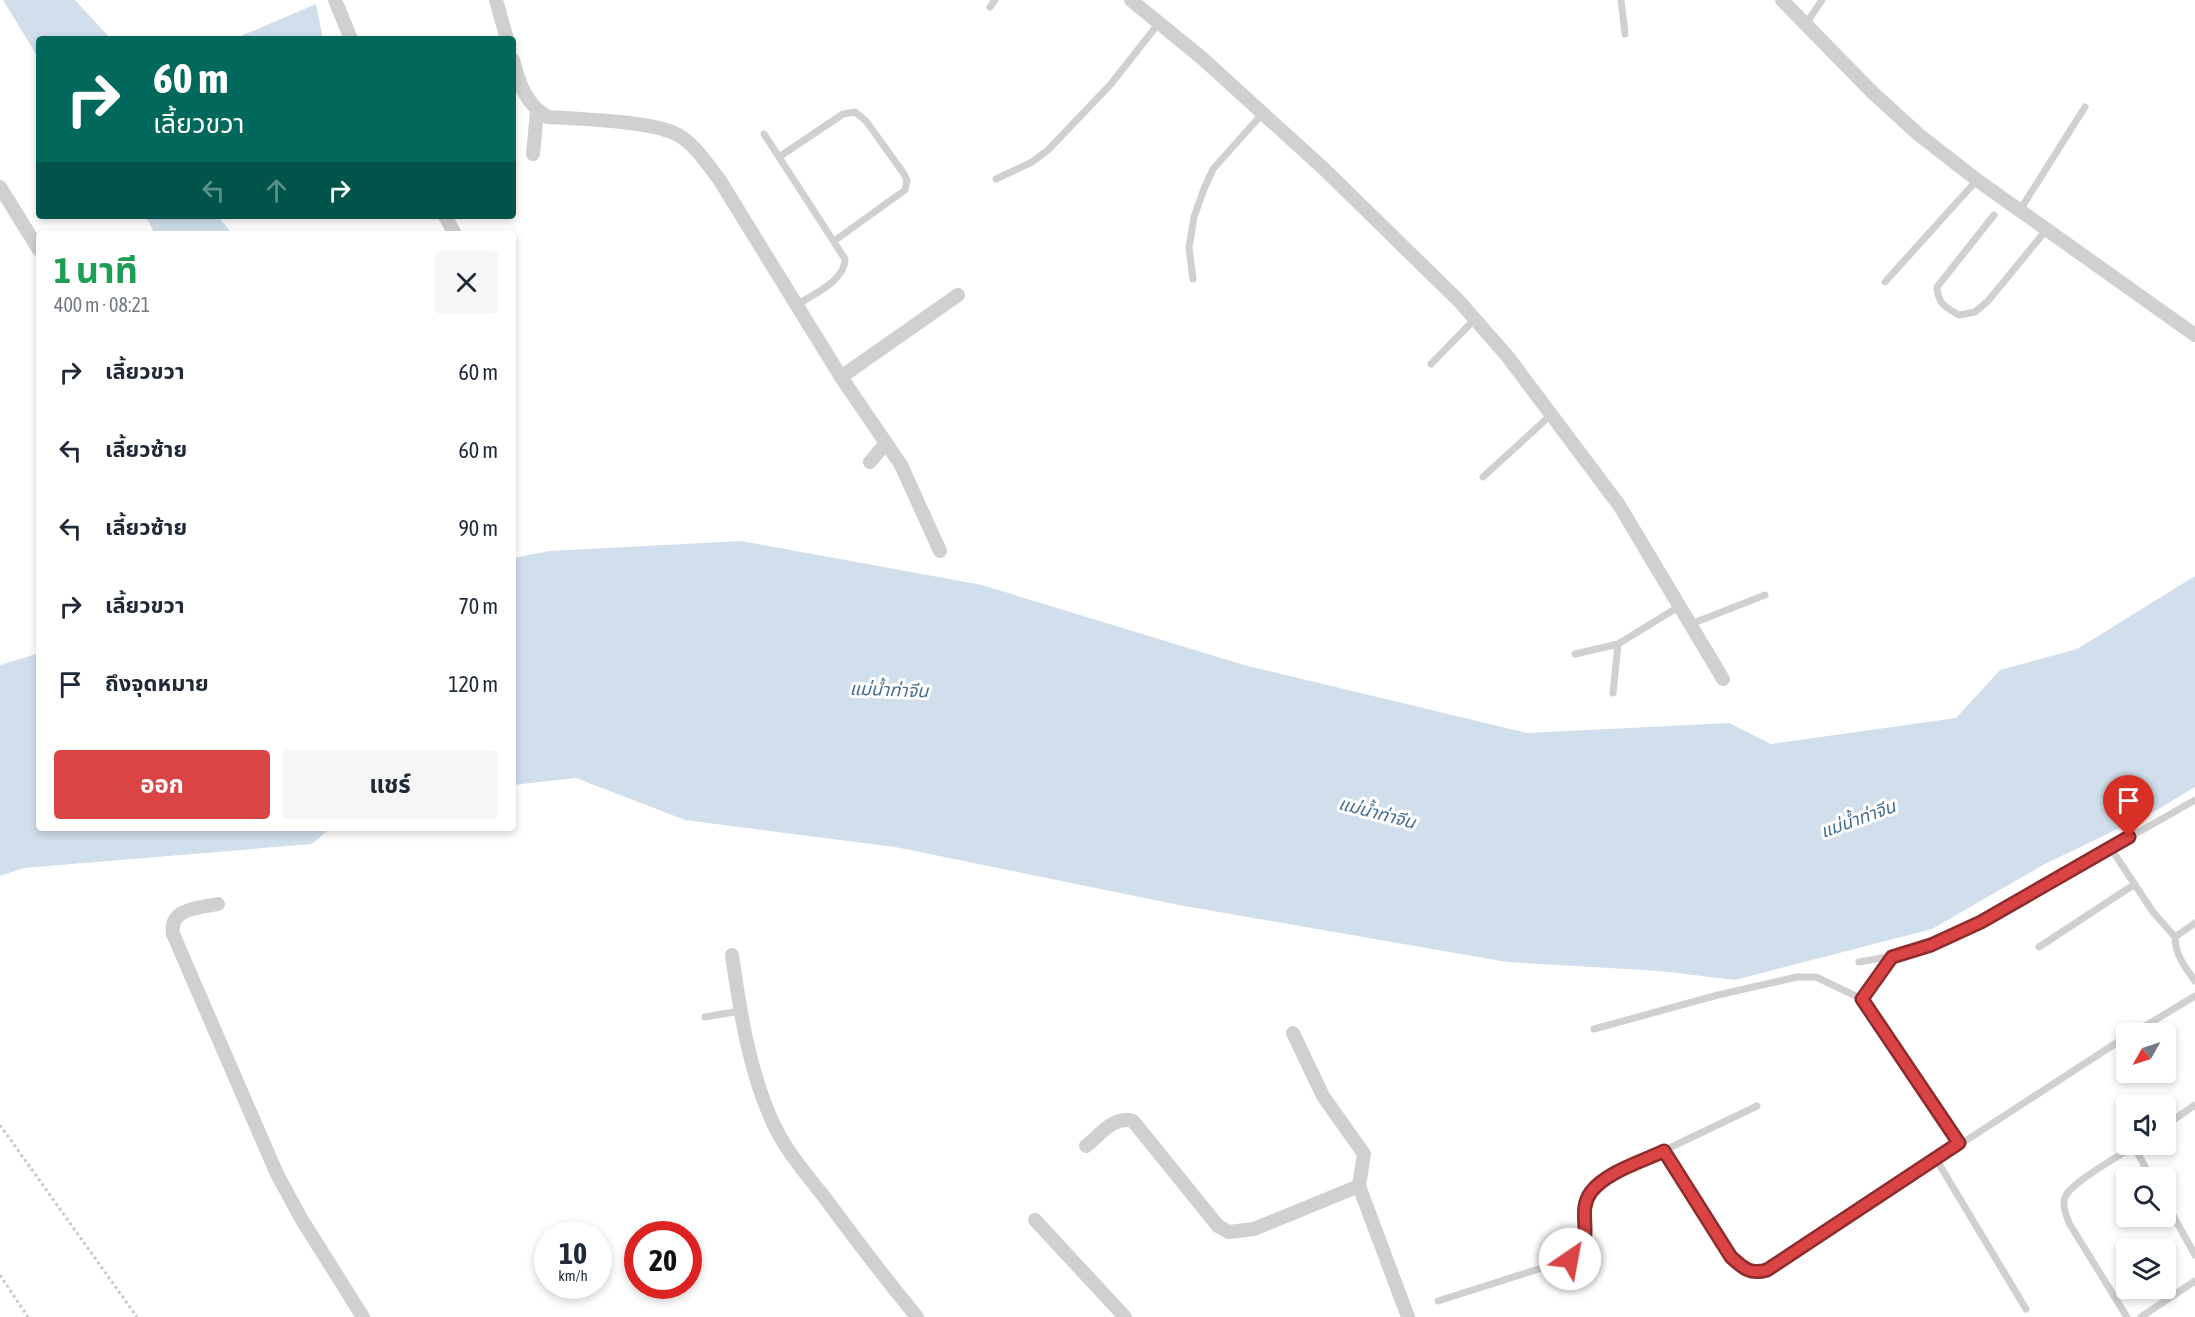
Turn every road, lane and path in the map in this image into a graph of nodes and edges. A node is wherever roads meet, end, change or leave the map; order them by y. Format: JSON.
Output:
{"nodes":[{"id":1,"x":335,"y":0,"type":"edge"},
{"id":2,"x":496,"y":0,"type":"edge"},
{"id":3,"x":1131,"y":0,"type":"edge"},
{"id":4,"x":1621,"y":0,"type":"edge"},
{"id":5,"x":1782,"y":0,"type":"edge"},
{"id":6,"x":1822,"y":0,"type":"edge"},
{"id":7,"x":1158,"y":24,"type":"junction"},
{"id":8,"x":1805,"y":25,"type":"junction"},
{"id":9,"x":1625,"y":34,"type":"dead end"},
{"id":10,"x":350,"y":36,"type":"edge"},
{"id":11,"x":506,"y":36,"type":"edge"},
{"id":12,"x":516,"y":72,"type":"edge"},
{"id":13,"x":2085,"y":107,"type":"dead end"},
{"id":14,"x":537,"y":112,"type":"junction"},
{"id":15,"x":1263,"y":113,"type":"junction"},
{"id":16,"x":764,"y":134,"type":"dead end"},
{"id":17,"x":533,"y":154,"type":"dead end"},
{"id":18,"x":779,"y":157,"type":"junction"},
{"id":19,"x":996,"y":179,"type":"dead end"},
{"id":20,"x":1977,"y":180,"type":"junction"},
{"id":21,"x":0,"y":187,"type":"edge"},
{"id":22,"x":2020,"y":210,"type":"junction"},
{"id":23,"x":1994,"y":215,"type":"dead end"},
{"id":24,"x":2047,"y":230,"type":"junction"},
{"id":25,"x":834,"y":241,"type":"junction"},
{"id":26,"x":36,"y":245,"type":"edge"},
{"id":27,"x":1193,"y":279,"type":"dead end"},
{"id":28,"x":1885,"y":282,"type":"dead end"},
{"id":29,"x":958,"y":296,"type":"dead end"},
{"id":30,"x":796,"y":305,"type":"junction"},
{"id":31,"x":1475,"y":319,"type":"junction"},
{"id":32,"x":2195,"y":334,"type":"edge"},
{"id":33,"x":1431,"y":364,"type":"dead end"},
{"id":34,"x":841,"y":377,"type":"junction"},
{"id":35,"x":1552,"y":414,"type":"junction"},
{"id":36,"x":886,"y":443,"type":"junction"},
{"id":37,"x":870,"y":462,"type":"dead end"},
{"id":38,"x":1483,"y":477,"type":"dead end"},
{"id":39,"x":940,"y":551,"type":"dead end"},
{"id":40,"x":1765,"y":595,"type":"dead end"},
{"id":41,"x":1680,"y":606,"type":"junction"},
{"id":42,"x":1691,"y":624,"type":"junction"},
{"id":43,"x":1618,"y":644,"type":"junction"},
{"id":44,"x":1575,"y":654,"type":"dead end"},
{"id":45,"x":1723,"y":679,"type":"dead end"},
{"id":46,"x":1613,"y":693,"type":"dead end"},
{"id":47,"x":2195,"y":800,"type":"edge"},
{"id":48,"x":2110,"y":848,"type":"junction"},
{"id":49,"x":2135,"y":884,"type":"junction"},
{"id":50,"x":218,"y":904,"type":"dead end"},
{"id":51,"x":2195,"y":923,"type":"edge"},
{"id":52,"x":2175,"y":937,"type":"junction"},
{"id":53,"x":2039,"y":947,"type":"dead end"},
{"id":54,"x":732,"y":955,"type":"dead end"},
{"id":55,"x":1892,"y":957,"type":"junction"},
{"id":56,"x":1860,"y":962,"type":"dead end"},
{"id":57,"x":2195,"y":981,"type":"edge"},
{"id":58,"x":2195,"y":996,"type":"edge"},
{"id":59,"x":1862,"y":999,"type":"junction"},
{"id":60,"x":740,"y":1011,"type":"junction"},
{"id":61,"x":705,"y":1017,"type":"dead end"},
{"id":62,"x":2150,"y":1023,"type":"edge"},
{"id":63,"x":1594,"y":1029,"type":"dead end"},
{"id":64,"x":1293,"y":1033,"type":"dead end"},
{"id":65,"x":2116,"y":1043,"type":"edge"},
{"id":66,"x":1756,"y":1106,"type":"dead end"},
{"id":67,"x":2195,"y":1106,"type":"edge"},
{"id":68,"x":2176,"y":1118,"type":"edge"},
{"id":69,"x":0,"y":1125,"type":"edge"},
{"id":70,"x":1959,"y":1143,"type":"junction"},
{"id":71,"x":1086,"y":1146,"type":"dead end"},
{"id":72,"x":1664,"y":1151,"type":"junction"},
{"id":73,"x":2120,"y":1155,"type":"edge"},
{"id":74,"x":1936,"y":1159,"type":"junction"},
{"id":75,"x":1359,"y":1186,"type":"junction"},
{"id":76,"x":1035,"y":1220,"type":"dead end"},
{"id":77,"x":2176,"y":1221,"type":"edge"},
{"id":78,"x":2195,"y":1255,"type":"edge"},
{"id":79,"x":0,"y":1275,"type":"edge"},
{"id":80,"x":2195,"y":1281,"type":"edge"},
{"id":81,"x":1438,"y":1301,"type":"dead end"},
{"id":82,"x":2026,"y":1309,"type":"dead end"},
{"id":83,"x":28,"y":1317,"type":"edge"},
{"id":84,"x":137,"y":1317,"type":"edge"},
{"id":85,"x":363,"y":1317,"type":"edge"},
{"id":86,"x":918,"y":1317,"type":"edge"},
{"id":87,"x":1125,"y":1317,"type":"edge"},
{"id":88,"x":1408,"y":1317,"type":"edge"},
{"id":89,"x":2127,"y":1317,"type":"edge"},
{"id":90,"x":2141,"y":1317,"type":"edge"}],
"edges":[{"from":1,"to":10,"type":"street"},
{"from":2,"to":11,"type":"street"},
{"from":3,"to":7,"type":"street"},
{"from":4,"to":9,"type":"lane"},
{"from":5,"to":8,"type":"street"},
{"from":6,"to":8,"type":"lane"},
{"from":7,"to":15,"type":"street"},
{"from":7,"to":19,"type":"lane"},
{"from":8,"to":20,"type":"street"},
{"from":12,"to":14,"type":"street"},
{"from":13,"to":22,"type":"lane"},
{"from":14,"to":17,"type":"street"},
{"from":14,"to":30,"type":"street"},
{"from":15,"to":27,"type":"lane"},
{"from":15,"to":31,"type":"street"},
{"from":16,"to":18,"type":"lane"},
{"from":18,"to":25,"type":"lane"},
{"from":18,"to":25,"type":"lane"},
{"from":20,"to":22,"type":"street"},
{"from":20,"to":28,"type":"lane"},
{"from":21,"to":26,"type":"street"},
{"from":22,"to":24,"type":"street"},
{"from":23,"to":24,"type":"lane"},
{"from":24,"to":32,"type":"street"},
{"from":25,"to":30,"type":"lane"},
{"from":29,"to":34,"type":"street"},
{"from":30,"to":34,"type":"street"},
{"from":31,"to":33,"type":"lane"},
{"from":31,"to":35,"type":"street"},
{"from":34,"to":36,"type":"street"},
{"from":35,"to":38,"type":"lane"},
{"from":35,"to":41,"type":"street"},
{"from":36,"to":37,"type":"street"},
{"from":36,"to":39,"type":"street"},
{"from":40,"to":42,"type":"lane"},
{"from":41,"to":42,"type":"street"},
{"from":41,"to":43,"type":"lane"},
{"from":42,"to":45,"type":"street"},
{"from":43,"to":44,"type":"lane"},
{"from":43,"to":46,"type":"lane"},
{"from":47,"to":48,"type":"lane"},
{"from":48,"to":49,"type":"lane"},
{"from":48,"to":55,"type":"lane"},
{"from":49,"to":52,"type":"lane"},
{"from":49,"to":53,"type":"lane"},
{"from":50,"to":85,"type":"street"},
{"from":51,"to":52,"type":"lane"},
{"from":52,"to":57,"type":"lane"},
{"from":54,"to":60,"type":"street"},
{"from":55,"to":56,"type":"lane"},
{"from":55,"to":59,"type":"lane"},
{"from":58,"to":62,"type":"lane"},
{"from":59,"to":63,"type":"lane"},
{"from":59,"to":70,"type":"lane"},
{"from":60,"to":61,"type":"lane"},
{"from":60,"to":86,"type":"street"},
{"from":64,"to":75,"type":"street"},
{"from":65,"to":70,"type":"lane"},
{"from":66,"to":72,"type":"lane"},
{"from":67,"to":68,"type":"lane"},
{"from":69,"to":84,"type":"path"},
{"from":70,"to":74,"type":"lane"},
{"from":71,"to":75,"type":"street"},
{"from":72,"to":74,"type":"lane"},
{"from":72,"to":81,"type":"lane"},
{"from":73,"to":89,"type":"lane"},
{"from":74,"to":82,"type":"lane"},
{"from":75,"to":88,"type":"street"},
{"from":76,"to":87,"type":"street"},
{"from":77,"to":78,"type":"lane"},
{"from":79,"to":83,"type":"path"},
{"from":80,"to":90,"type":"lane"}]}
